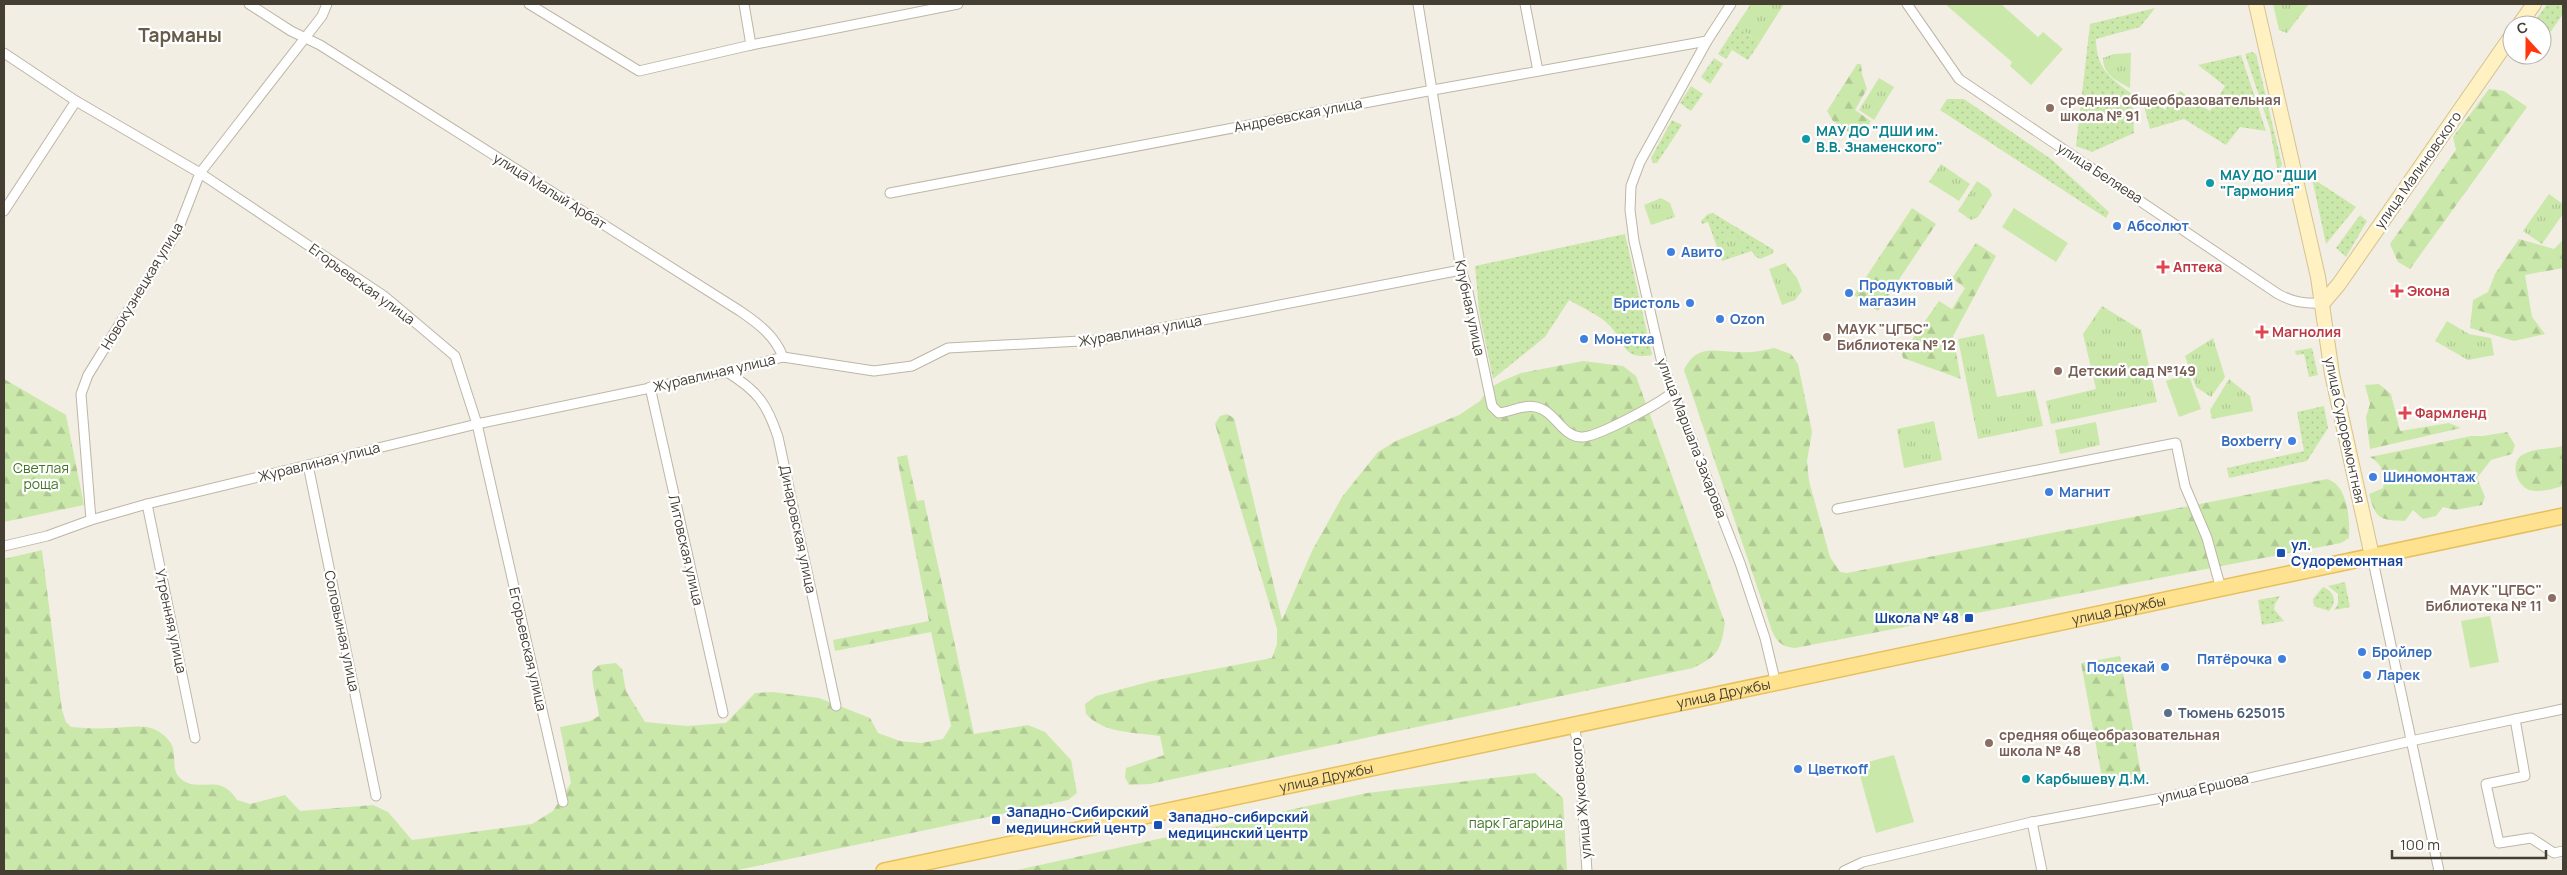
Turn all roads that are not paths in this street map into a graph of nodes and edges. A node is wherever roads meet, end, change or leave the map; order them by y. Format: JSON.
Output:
{"nodes":[{"id":1,"x":249,"y":4,"type":"edge"},
{"id":2,"x":326,"y":4,"type":"edge"},
{"id":3,"x":530,"y":4,"type":"edge"},
{"id":4,"x":744,"y":4,"type":"edge"},
{"id":5,"x":958,"y":4,"type":"edge"},
{"id":6,"x":1418,"y":4,"type":"edge"},
{"id":7,"x":1525,"y":4,"type":"edge"},
{"id":8,"x":1731,"y":4,"type":"edge"},
{"id":9,"x":1907,"y":4,"type":"edge"},
{"id":10,"x":2256,"y":4,"type":"edge"},
{"id":11,"x":2534,"y":4,"type":"edge"},
{"id":12,"x":2526,"y":15,"type":"edge"},
{"id":13,"x":304,"y":39,"type":"junction"},
{"id":14,"x":1707,"y":41,"type":"junction"},
{"id":15,"x":752,"y":45,"type":"junction"},
{"id":16,"x":2502,"y":49,"type":"edge"},
{"id":17,"x":4,"y":54,"type":"edge"},
{"id":18,"x":1538,"y":71,"type":"junction"},
{"id":19,"x":1433,"y":90,"type":"junction"},
{"id":20,"x":76,"y":101,"type":"junction"},
{"id":21,"x":200,"y":173,"type":"junction"},
{"id":22,"x":890,"y":193,"type":"dead end"},
{"id":23,"x":4,"y":211,"type":"edge"},
{"id":24,"x":1461,"y":270,"type":"junction"},
{"id":25,"x":2323,"y":303,"type":"junction"},
{"id":26,"x":783,"y":357,"type":"junction"},
{"id":27,"x":727,"y":372,"type":"junction"},
{"id":28,"x":650,"y":387,"type":"junction"},
{"id":29,"x":1673,"y":392,"type":"junction"},
{"id":30,"x":477,"y":424,"type":"junction"},
{"id":31,"x":308,"y":465,"type":"junction"},
{"id":32,"x":146,"y":504,"type":"junction"},
{"id":33,"x":1837,"y":509,"type":"dead end"},
{"id":34,"x":2563,"y":516,"type":"edge"},
{"id":35,"x":90,"y":520,"type":"junction"},
{"id":36,"x":4,"y":546,"type":"edge"},
{"id":37,"x":2372,"y":556,"type":"junction"},
{"id":38,"x":2221,"y":589,"type":"junction"},
{"id":39,"x":1776,"y":684,"type":"junction"},
{"id":40,"x":836,"y":706,"type":"dead end"},
{"id":41,"x":2563,"y":709,"type":"edge"},
{"id":42,"x":723,"y":713,"type":"dead end"},
{"id":43,"x":2515,"y":719,"type":"junction"},
{"id":44,"x":1574,"y":726,"type":"junction"},
{"id":45,"x":195,"y":738,"type":"dead end"},
{"id":46,"x":2411,"y":740,"type":"junction"},
{"id":47,"x":376,"y":796,"type":"dead end"},
{"id":48,"x":563,"y":802,"type":"dead end"},
{"id":49,"x":2032,"y":822,"type":"junction"},
{"id":50,"x":2563,"y":851,"type":"edge"},
{"id":51,"x":884,"y":871,"type":"edge"},
{"id":52,"x":1587,"y":871,"type":"edge"},
{"id":53,"x":1844,"y":871,"type":"edge"},
{"id":54,"x":2042,"y":871,"type":"edge"},
{"id":55,"x":2439,"y":871,"type":"edge"}],
"edges":[{"from":1,"to":13,"type":"street","name":"улица Малый Арбат"},
{"from":2,"to":13,"type":"street","name":"Новокузнецкая улица"},
{"from":3,"to":15,"type":"street"},
{"from":4,"to":15,"type":"street"},
{"from":5,"to":15,"type":"street"},
{"from":6,"to":19,"type":"street","name":"Клубная улица"},
{"from":7,"to":18,"type":"street"},
{"from":8,"to":14,"type":"street","name":"улица Маршала Захарова"},
{"from":9,"to":25,"type":"street","name":"улица Беляева"},
{"from":10,"to":25,"type":"street","name":"улица Судоремонтная"},
{"from":11,"to":12,"type":"street"},
{"from":13,"to":21,"type":"street","name":"Новокузнецкая улица"},
{"from":13,"to":26,"type":"street","name":"улица Малый Арбат"},
{"from":14,"to":18,"type":"street","name":"Андреевская улица"},
{"from":14,"to":29,"type":"street","name":"улица Маршала Захарова"},
{"from":16,"to":25,"type":"street","name":"улица Малиновского"},
{"from":17,"to":20,"type":"street","name":"Егорьевская улица"},
{"from":18,"to":19,"type":"street","name":"Андреевская улица"},
{"from":19,"to":22,"type":"street","name":"Андреевская улица"},
{"from":19,"to":24,"type":"street","name":"Клубная улица"},
{"from":20,"to":21,"type":"street","name":"Егорьевская улица"},
{"from":20,"to":23,"type":"street"},
{"from":21,"to":30,"type":"street","name":"Егорьевская улица"},
{"from":21,"to":35,"type":"street","name":"Новокузнецкая улица"},
{"from":24,"to":26,"type":"street","name":"Журавлиная улица"},
{"from":24,"to":29,"type":"street","name":"Клубная улица"},
{"from":25,"to":37,"type":"street","name":"улица Судоремонтная"},
{"from":26,"to":27,"type":"street","name":"Журавлиная улица"},
{"from":27,"to":28,"type":"street","name":"Журавлиная улица"},
{"from":27,"to":40,"type":"street","name":"Динаровская улица"},
{"from":28,"to":30,"type":"street","name":"Журавлиная улица"},
{"from":28,"to":42,"type":"street","name":"Литовская улица"},
{"from":29,"to":39,"type":"street","name":"улица Маршала Захарова"},
{"from":30,"to":31,"type":"street","name":"Журавлиная улица"},
{"from":30,"to":48,"type":"street","name":"Егорьевская улица"},
{"from":31,"to":32,"type":"street","name":"Журавлиная улица"},
{"from":31,"to":47,"type":"street","name":"Соловьиная улица"},
{"from":32,"to":35,"type":"street","name":"Журавлиная улица"},
{"from":32,"to":45,"type":"street","name":"Утренняя улица"},
{"from":33,"to":38,"type":"street"},
{"from":34,"to":37,"type":"main road","name":"улица Дружбы"},
{"from":35,"to":36,"type":"street","name":"Журавлиная улица"},
{"from":37,"to":38,"type":"main road","name":"улица Дружбы"},
{"from":37,"to":46,"type":"street"},
{"from":38,"to":39,"type":"main road","name":"улица Дружбы"},
{"from":39,"to":44,"type":"main road","name":"улица Дружбы"},
{"from":41,"to":43,"type":"street","name":"улица Ершова"},
{"from":43,"to":46,"type":"street","name":"улица Ершова"},
{"from":43,"to":50,"type":"street"},
{"from":44,"to":51,"type":"main road","name":"улица Дружбы"},
{"from":44,"to":52,"type":"street","name":"улица Жуковского"},
{"from":46,"to":49,"type":"street","name":"улица Ершова"},
{"from":46,"to":55,"type":"street"},
{"from":49,"to":53,"type":"street","name":"улица Ершова"},
{"from":49,"to":54,"type":"street"}]}
